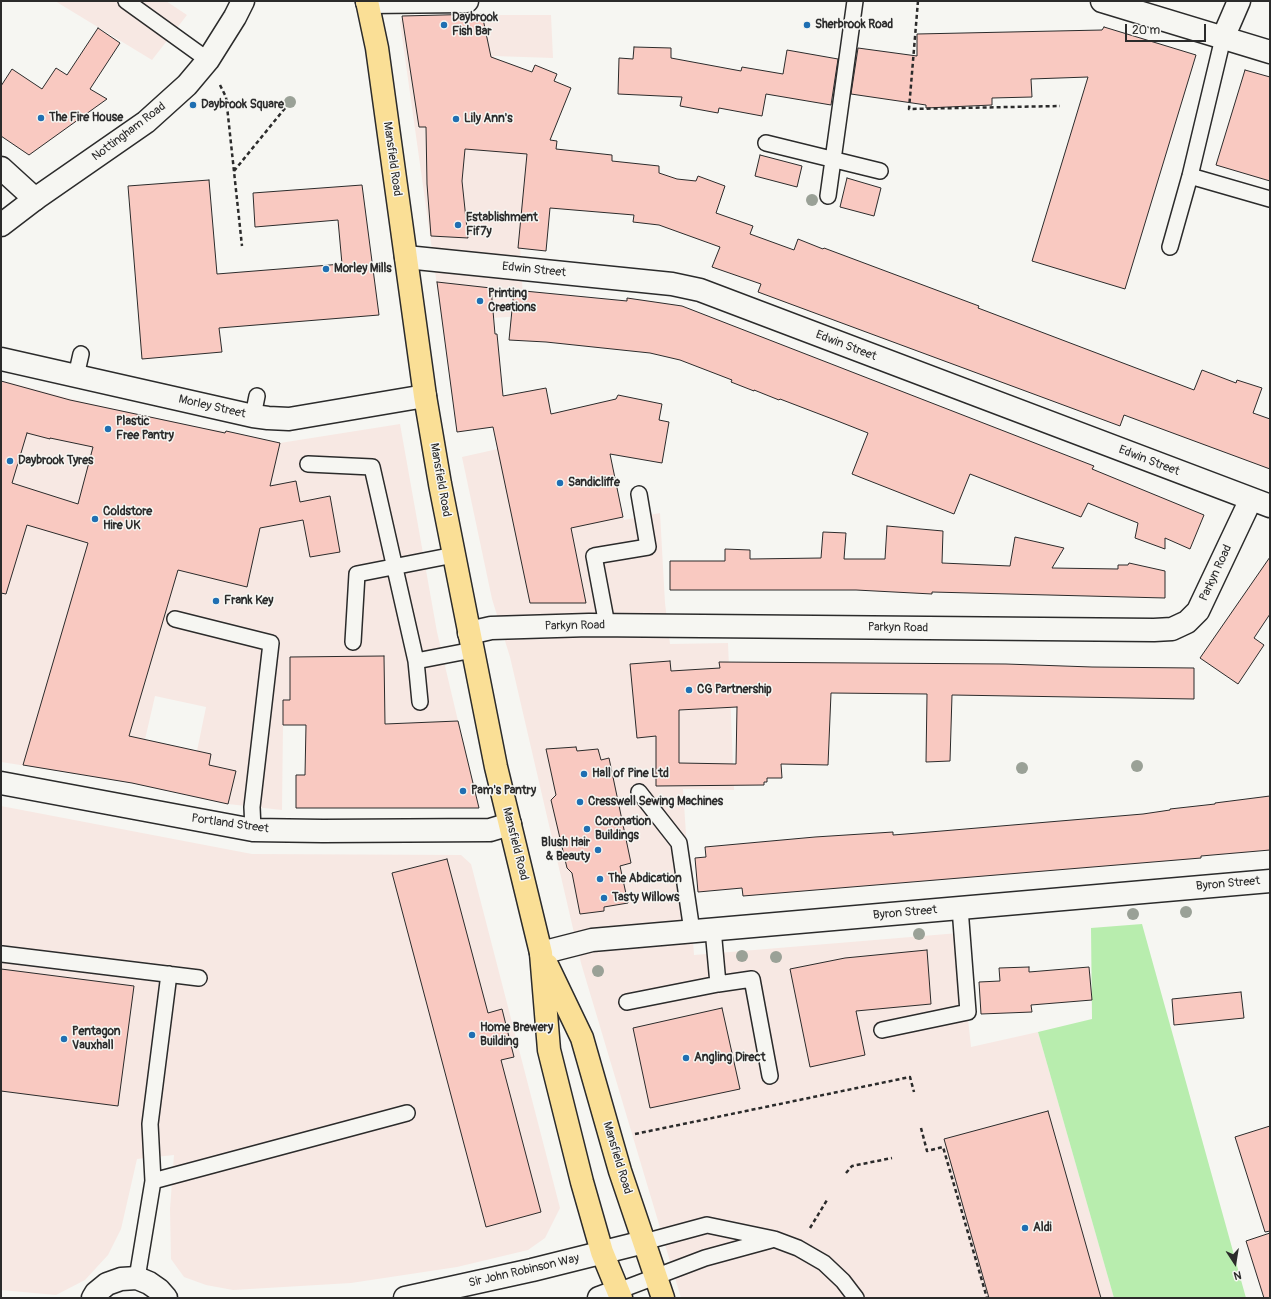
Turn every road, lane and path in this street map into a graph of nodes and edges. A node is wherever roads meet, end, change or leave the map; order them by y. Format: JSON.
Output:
{"nodes":[{"id":1,"x":126,"y":1,"type":"edge"},
{"id":2,"x":253,"y":1,"type":"edge"},
{"id":3,"x":467,"y":1,"type":"edge"},
{"id":4,"x":855,"y":1,"type":"edge"},
{"id":5,"x":918,"y":1,"type":"edge"},
{"id":6,"x":1102,"y":1,"type":"edge"},
{"id":7,"x":1239,"y":1,"type":"edge"},
{"id":8,"x":367,"y":2,"type":"edge"},
{"id":9,"x":239,"y":9,"type":"edge"},
{"id":10,"x":1223,"y":38,"type":"junction"},
{"id":11,"x":1270,"y":52,"type":"edge"},
{"id":12,"x":208,"y":60,"type":"junction"},
{"id":13,"x":290,"y":102,"type":"dead end"},
{"id":14,"x":1060,"y":106,"type":"dead end"},
{"id":15,"x":766,"y":143,"type":"dead end"},
{"id":16,"x":833,"y":159,"type":"junction"},
{"id":17,"x":1,"y":168,"type":"edge"},
{"id":18,"x":880,"y":171,"type":"dead end"},
{"id":19,"x":234,"y":172,"type":"junction"},
{"id":20,"x":1190,"y":176,"type":"junction"},
{"id":21,"x":828,"y":196,"type":"dead end"},
{"id":22,"x":35,"y":199,"type":"junction"},
{"id":23,"x":1270,"y":199,"type":"edge"},
{"id":24,"x":1,"y":224,"type":"edge"},
{"id":25,"x":242,"y":246,"type":"dead end"},
{"id":26,"x":1170,"y":247,"type":"dead end"},
{"id":27,"x":406,"y":257,"type":"junction"},
{"id":28,"x":81,"y":354,"type":"dead end"},
{"id":29,"x":1,"y":359,"type":"edge"},
{"id":30,"x":76,"y":376,"type":"junction"},
{"id":31,"x":425,"y":396,"type":"junction"},
{"id":32,"x":308,"y":464,"type":"dead end"},
{"id":33,"x":639,"y":494,"type":"dead end"},
{"id":34,"x":1260,"y":503,"type":"edge"},
{"id":35,"x":454,"y":555,"type":"junction"},
{"id":36,"x":395,"y":566,"type":"junction"},
{"id":37,"x":175,"y":620,"type":"dead end"},
{"id":38,"x":607,"y":625,"type":"junction"},
{"id":39,"x":471,"y":641,"type":"junction"},
{"id":40,"x":353,"y":642,"type":"dead end"},
{"id":41,"x":416,"y":661,"type":"junction"},
{"id":42,"x":420,"y":702,"type":"dead end"},
{"id":43,"x":1,"y":783,"type":"edge"},
{"id":44,"x":639,"y":792,"type":"dead end"},
{"id":45,"x":510,"y":824,"type":"junction"},
{"id":46,"x":253,"y":830,"type":"junction"},
{"id":47,"x":1270,"y":881,"type":"edge"},
{"id":48,"x":960,"y":908,"type":"junction"},
{"id":49,"x":703,"y":930,"type":"junction"},
{"id":50,"x":541,"y":953,"type":"junction"},
{"id":51,"x":2,"y":954,"type":"dead end"},
{"id":52,"x":168,"y":974,"type":"junction"},
{"id":53,"x":199,"y":978,"type":"dead end"},
{"id":54,"x":718,"y":984,"type":"junction"},
{"id":55,"x":627,"y":1002,"type":"dead end"},
{"id":56,"x":882,"y":1030,"type":"dead end"},
{"id":57,"x":770,"y":1076,"type":"dead end"},
{"id":58,"x":914,"y":1092,"type":"dead end"},
{"id":59,"x":407,"y":1113,"type":"dead end"},
{"id":60,"x":921,"y":1128,"type":"dead end"},
{"id":61,"x":642,"y":1132,"type":"dead end"},
{"id":62,"x":892,"y":1158,"type":"dead end"},
{"id":63,"x":846,"y":1173,"type":"dead end"},
{"id":64,"x":153,"y":1181,"type":"junction"},
{"id":65,"x":827,"y":1200,"type":"dead end"},
{"id":66,"x":810,"y":1228,"type":"dead end"},
{"id":67,"x":774,"y":1239,"type":"junction"},
{"id":68,"x":644,"y":1242,"type":"junction"},
{"id":69,"x":602,"y":1252,"type":"junction"},
{"id":70,"x":656,"y":1277,"type":"junction"},
{"id":71,"x":137,"y":1278,"type":"junction"},
{"id":72,"x":613,"y":1296,"type":"edge"},
{"id":73,"x":93,"y":1298,"type":"edge"},
{"id":74,"x":166,"y":1298,"type":"edge"},
{"id":75,"x":405,"y":1298,"type":"edge"},
{"id":76,"x":663,"y":1298,"type":"edge"},
{"id":77,"x":856,"y":1298,"type":"edge"},
{"id":78,"x":987,"y":1298,"type":"edge"}],
"edges":[{"from":1,"to":12,"type":"lane"},
{"from":2,"to":9,"type":"street","name":"Nottingham Road"},
{"from":3,"to":8,"type":"street"},
{"from":4,"to":16,"type":"lane"},
{"from":5,"to":14,"type":"path"},
{"from":6,"to":10,"type":"street"},
{"from":7,"to":10,"type":"street"},
{"from":8,"to":27,"type":"highway","name":"Mansfield Road"},
{"from":9,"to":12,"type":"street","name":"Nottingham Road"},
{"from":10,"to":11,"type":"street"},
{"from":10,"to":20,"type":"lane"},
{"from":12,"to":19,"type":"path"},
{"from":12,"to":22,"type":"street","name":"Nottingham Road"},
{"from":13,"to":19,"type":"path"},
{"from":15,"to":16,"type":"lane"},
{"from":16,"to":18,"type":"lane"},
{"from":16,"to":21,"type":"lane"},
{"from":17,"to":22,"type":"street"},
{"from":19,"to":25,"type":"path"},
{"from":20,"to":23,"type":"lane"},
{"from":20,"to":26,"type":"lane"},
{"from":22,"to":24,"type":"street","name":"Nottingham Road"},
{"from":27,"to":31,"type":"highway","name":"Mansfield Road"},
{"from":27,"to":34,"type":"street","name":"Edwin Street"},
{"from":28,"to":30,"type":"lane"},
{"from":29,"to":30,"type":"street","name":"Morley Street"},
{"from":30,"to":31,"type":"street","name":"Morley Street"},
{"from":31,"to":35,"type":"highway","name":"Mansfield Road"},
{"from":32,"to":36,"type":"lane"},
{"from":33,"to":38,"type":"lane"},
{"from":34,"to":38,"type":"street","name":"Parkyn Road"},
{"from":35,"to":36,"type":"lane"},
{"from":35,"to":39,"type":"highway","name":"Mansfield Road"},
{"from":36,"to":40,"type":"lane"},
{"from":36,"to":41,"type":"lane"},
{"from":37,"to":46,"type":"lane"},
{"from":38,"to":39,"type":"street","name":"Parkyn Road"},
{"from":39,"to":41,"type":"lane"},
{"from":39,"to":45,"type":"highway","name":"Mansfield Road"},
{"from":41,"to":42,"type":"lane"},
{"from":43,"to":46,"type":"street","name":"Portland Street"},
{"from":44,"to":49,"type":"lane"},
{"from":45,"to":46,"type":"street","name":"Portland Street"},
{"from":45,"to":50,"type":"highway","name":"Mansfield Road"},
{"from":47,"to":48,"type":"street","name":"Byron Street"},
{"from":48,"to":49,"type":"street","name":"Byron Street"},
{"from":48,"to":56,"type":"lane"},
{"from":49,"to":50,"type":"street","name":"Byron Street"},
{"from":49,"to":54,"type":"lane"},
{"from":50,"to":68,"type":"highway","name":"Mansfield Road"},
{"from":50,"to":69,"type":"highway","name":"Mansfield Road"},
{"from":51,"to":52,"type":"lane"},
{"from":52,"to":53,"type":"lane"},
{"from":52,"to":64,"type":"lane"},
{"from":54,"to":55,"type":"lane"},
{"from":54,"to":57,"type":"lane"},
{"from":58,"to":61,"type":"path"},
{"from":59,"to":64,"type":"lane"},
{"from":60,"to":78,"type":"path"},
{"from":62,"to":63,"type":"path"},
{"from":64,"to":71,"type":"lane"},
{"from":65,"to":66,"type":"path"},
{"from":67,"to":68,"type":"lane"},
{"from":67,"to":70,"type":"lane"},
{"from":67,"to":77,"type":"lane"},
{"from":68,"to":69,"type":"street","name":"Sir John Robinson Way"},
{"from":68,"to":70,"type":"highway","name":"Mansfield Road"},
{"from":69,"to":72,"type":"highway","name":"Mansfield Road"},
{"from":69,"to":75,"type":"street","name":"Sir John Robinson Way"},
{"from":70,"to":72,"type":"lane"},
{"from":70,"to":76,"type":"highway","name":"Mansfield Road"},
{"from":71,"to":73,"type":"street"},
{"from":71,"to":74,"type":"street"}]}
